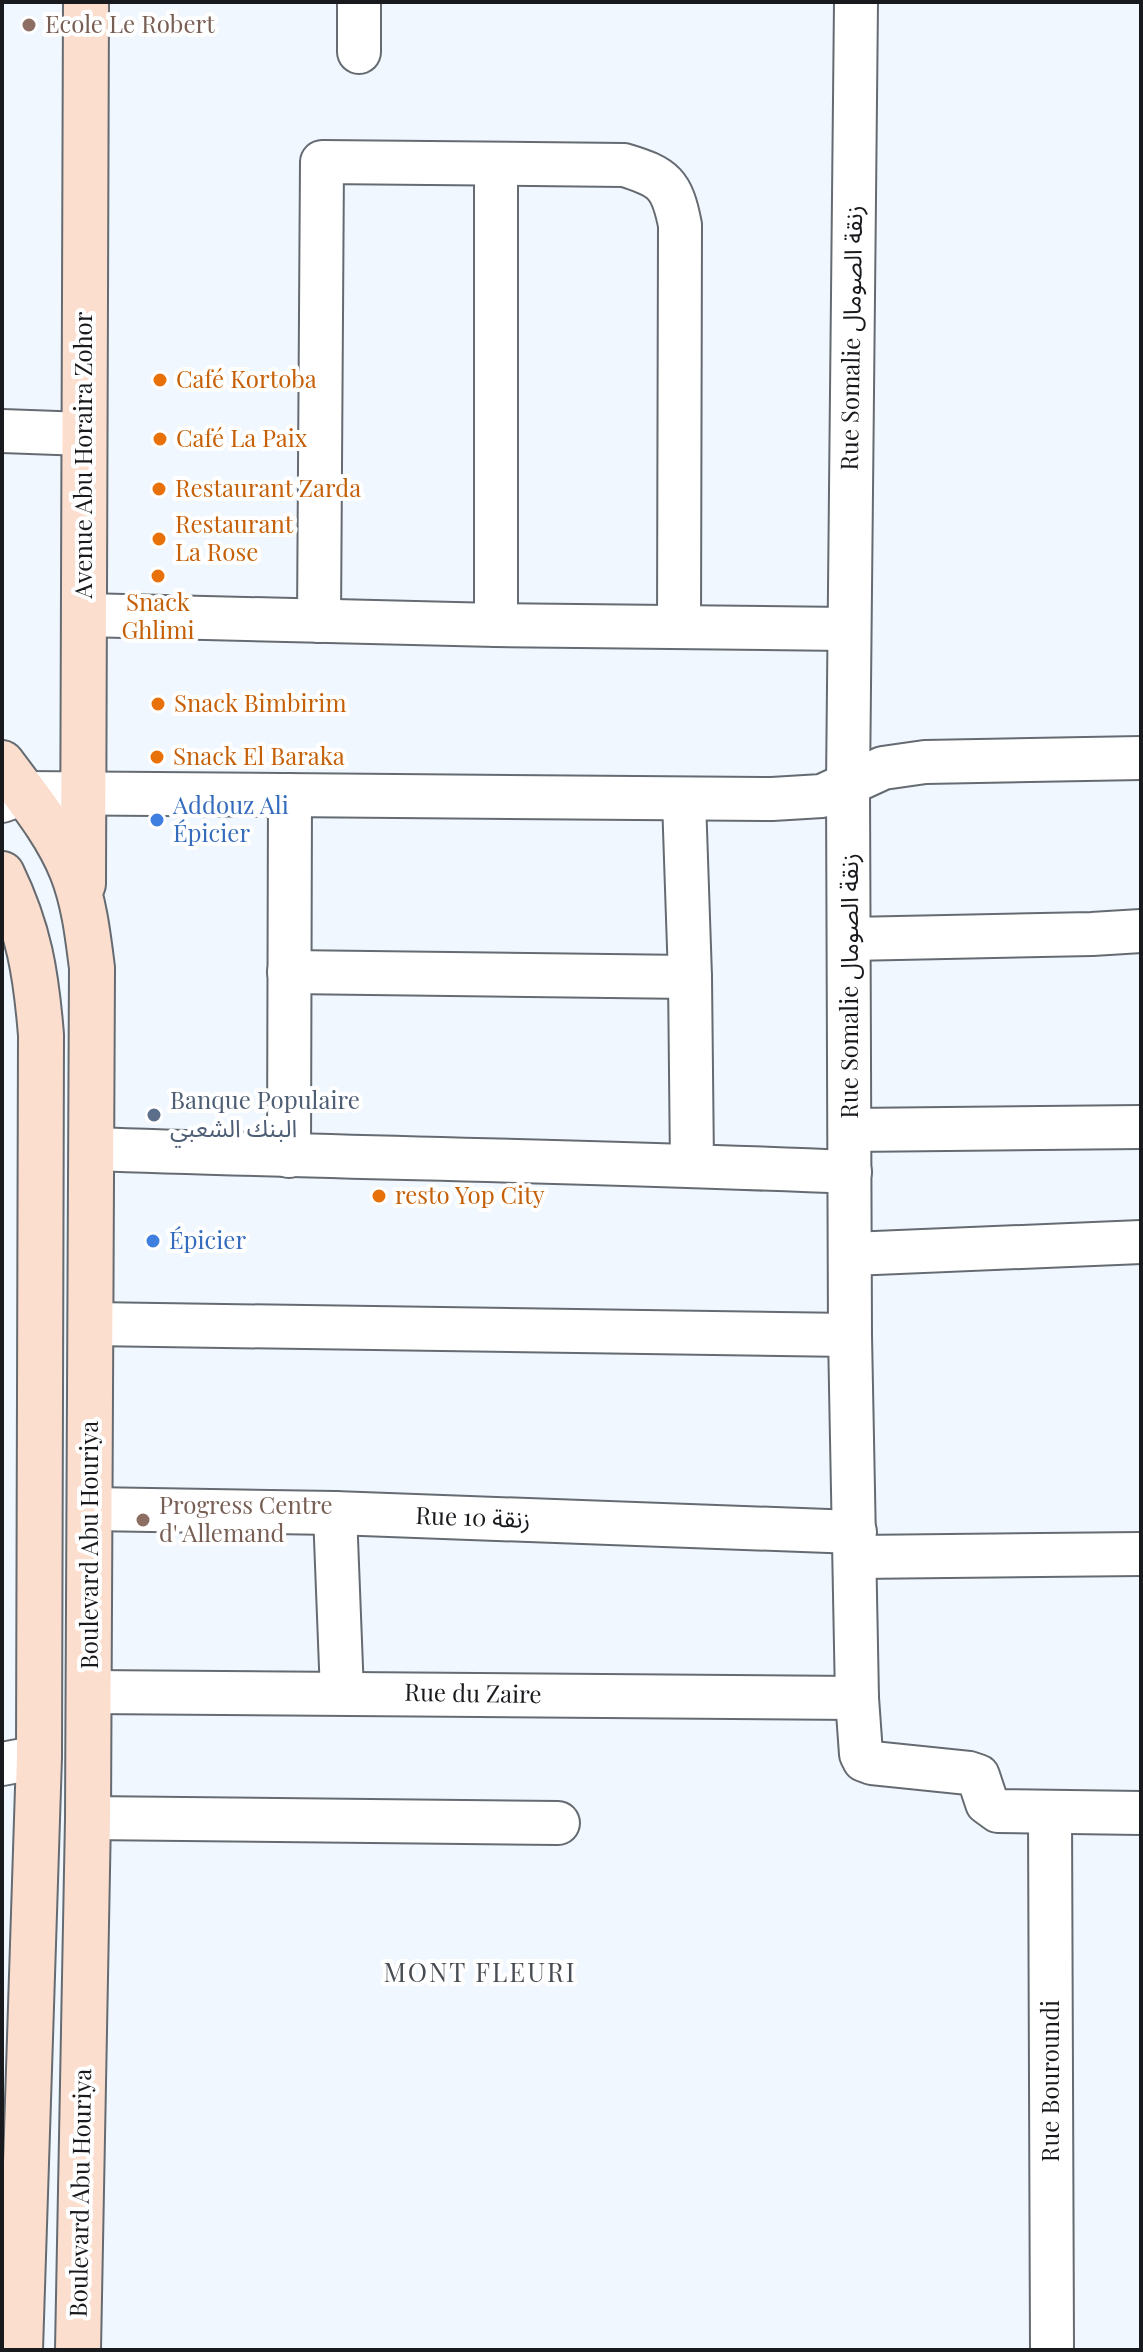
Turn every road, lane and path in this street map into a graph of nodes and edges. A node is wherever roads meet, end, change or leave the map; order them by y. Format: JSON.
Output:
{"nodes":[{"id":1,"x":86,"y":2,"type":"edge"},
{"id":2,"x":359,"y":2,"type":"edge"},
{"id":3,"x":856,"y":2,"type":"edge"},
{"id":4,"x":359,"y":52,"type":"dead end"},
{"id":5,"x":496,"y":165,"type":"junction"},
{"id":6,"x":2,"y":431,"type":"edge"},
{"id":7,"x":85,"y":434,"type":"junction"},
{"id":8,"x":84,"y":615,"type":"junction"},
{"id":9,"x":319,"y":621,"type":"junction"},
{"id":10,"x":496,"y":625,"type":"junction"},
{"id":11,"x":679,"y":626,"type":"junction"},
{"id":12,"x":848,"y":629,"type":"junction"},
{"id":13,"x":1141,"y":758,"type":"edge"},
{"id":14,"x":848,"y":785,"type":"junction"},
{"id":15,"x":9,"y":786,"type":"edge"},
{"id":16,"x":83,"y":794,"type":"junction"},
{"id":17,"x":290,"y":795,"type":"junction"},
{"id":18,"x":684,"y":800,"type":"junction"},
{"id":19,"x":6,"y":882,"type":"edge"},
{"id":20,"x":82,"y":908,"type":"junction"},
{"id":21,"x":1141,"y":931,"type":"edge"},
{"id":22,"x":850,"y":939,"type":"junction"},
{"id":23,"x":289,"y":972,"type":"junction"},
{"id":24,"x":690,"y":977,"type":"junction"},
{"id":25,"x":1141,"y":1127,"type":"edge"},
{"id":26,"x":851,"y":1130,"type":"junction"},
{"id":27,"x":93,"y":1149,"type":"junction"},
{"id":28,"x":289,"y":1156,"type":"junction"},
{"id":29,"x":692,"y":1165,"type":"junction"},
{"id":30,"x":850,"y":1172,"type":"junction"},
{"id":31,"x":1141,"y":1242,"type":"edge"},
{"id":32,"x":851,"y":1254,"type":"junction"},
{"id":33,"x":92,"y":1324,"type":"junction"},
{"id":34,"x":850,"y":1335,"type":"junction"},
{"id":35,"x":91,"y":1509,"type":"junction"},
{"id":36,"x":335,"y":1513,"type":"junction"},
{"id":37,"x":855,"y":1544,"type":"junction"},
{"id":38,"x":1141,"y":1554,"type":"edge"},
{"id":39,"x":89,"y":1692,"type":"junction"},
{"id":40,"x":342,"y":1693,"type":"junction"},
{"id":41,"x":857,"y":1698,"type":"junction"},
{"id":42,"x":20,"y":1760,"type":"edge"},
{"id":43,"x":1050,"y":1812,"type":"junction"},
{"id":44,"x":1141,"y":1813,"type":"edge"},
{"id":45,"x":88,"y":1818,"type":"junction"},
{"id":46,"x":558,"y":1823,"type":"dead end"},
{"id":47,"x":80,"y":2200,"type":"junction"},
{"id":48,"x":26,"y":2203,"type":"junction"},
{"id":49,"x":20,"y":2350,"type":"edge"},
{"id":50,"x":78,"y":2350,"type":"edge"},
{"id":51,"x":1052,"y":2350,"type":"edge"}],
"edges":[{"from":1,"to":7,"type":"main road","name":"Avenue Abu Horaira Zohor"},
{"from":2,"to":4,"type":"street"},
{"from":3,"to":12,"type":"street","name":"Rue Somalie زنقة الصومال"},
{"from":5,"to":9,"type":"street"},
{"from":5,"to":10,"type":"street"},
{"from":5,"to":11,"type":"street"},
{"from":6,"to":7,"type":"street"},
{"from":7,"to":8,"type":"main road","name":"Avenue Abu Horaira Zohor"},
{"from":8,"to":9,"type":"street"},
{"from":8,"to":16,"type":"main road","name":"Avenue Abu Horaira Zohor"},
{"from":9,"to":10,"type":"street"},
{"from":10,"to":11,"type":"street"},
{"from":11,"to":12,"type":"street"},
{"from":12,"to":14,"type":"street","name":"Rue Somalie زنقة الصومال"},
{"from":13,"to":14,"type":"street"},
{"from":14,"to":18,"type":"street"},
{"from":14,"to":22,"type":"street","name":"Rue Somalie زنقة الصومال"},
{"from":15,"to":16,"type":"street"},
{"from":15,"to":20,"type":"main road","name":"Boulevard Abu Houriya"},
{"from":16,"to":17,"type":"street"},
{"from":16,"to":20,"type":"main road","name":"Avenue Abu Horaira Zohor"},
{"from":17,"to":18,"type":"street"},
{"from":17,"to":23,"type":"street"},
{"from":18,"to":24,"type":"street"},
{"from":19,"to":20,"type":"main road"},
{"from":19,"to":42,"type":"main road","name":"Boulevard Abu Houriya"},
{"from":20,"to":27,"type":"main road","name":"Boulevard Abu Houriya"},
{"from":21,"to":22,"type":"street"},
{"from":22,"to":26,"type":"street","name":"Rue Somalie زنقة الصومال"},
{"from":23,"to":24,"type":"street"},
{"from":23,"to":28,"type":"street"},
{"from":24,"to":29,"type":"street"},
{"from":25,"to":26,"type":"street"},
{"from":26,"to":30,"type":"street","name":"Rue Somalie زنقة الصومال"},
{"from":27,"to":28,"type":"street"},
{"from":27,"to":33,"type":"main road","name":"Boulevard Abu Houriya"},
{"from":28,"to":29,"type":"street"},
{"from":29,"to":30,"type":"street"},
{"from":30,"to":32,"type":"street","name":"Rue Somalie زنقة الصومال"},
{"from":31,"to":32,"type":"street"},
{"from":32,"to":34,"type":"street","name":"Rue Somalie زنقة الصومال"},
{"from":33,"to":34,"type":"street"},
{"from":33,"to":35,"type":"main road","name":"Boulevard Abu Houriya"},
{"from":34,"to":37,"type":"street","name":"Rue Somalie زنقة الصومال"},
{"from":35,"to":36,"type":"street","name":"Rue 10 زنقة"},
{"from":35,"to":39,"type":"main road","name":"Boulevard Abu Houriya"},
{"from":36,"to":37,"type":"street","name":"Rue 10 زنقة"},
{"from":36,"to":40,"type":"street"},
{"from":37,"to":38,"type":"street","name":"Rue 10 زنقة"},
{"from":37,"to":41,"type":"street","name":"Rue Somalie زنقة الصومال"},
{"from":39,"to":40,"type":"street","name":"Rue du Zaire"},
{"from":39,"to":45,"type":"main road","name":"Boulevard Abu Houriya"},
{"from":40,"to":41,"type":"street","name":"Rue du Zaire"},
{"from":41,"to":43,"type":"street","name":"Rue Somalie زنقة الصومال"},
{"from":42,"to":48,"type":"main road","name":"Boulevard Abu Houriya"},
{"from":43,"to":44,"type":"street"},
{"from":43,"to":51,"type":"street","name":"Rue Bouroundi"},
{"from":45,"to":46,"type":"street"},
{"from":45,"to":47,"type":"main road","name":"Boulevard Abu Houriya"},
{"from":47,"to":48,"type":"main road"},
{"from":47,"to":50,"type":"main road","name":"Boulevard Abu Houriya"},
{"from":48,"to":49,"type":"main road","name":"Boulevard Abu Houriya"}]}
